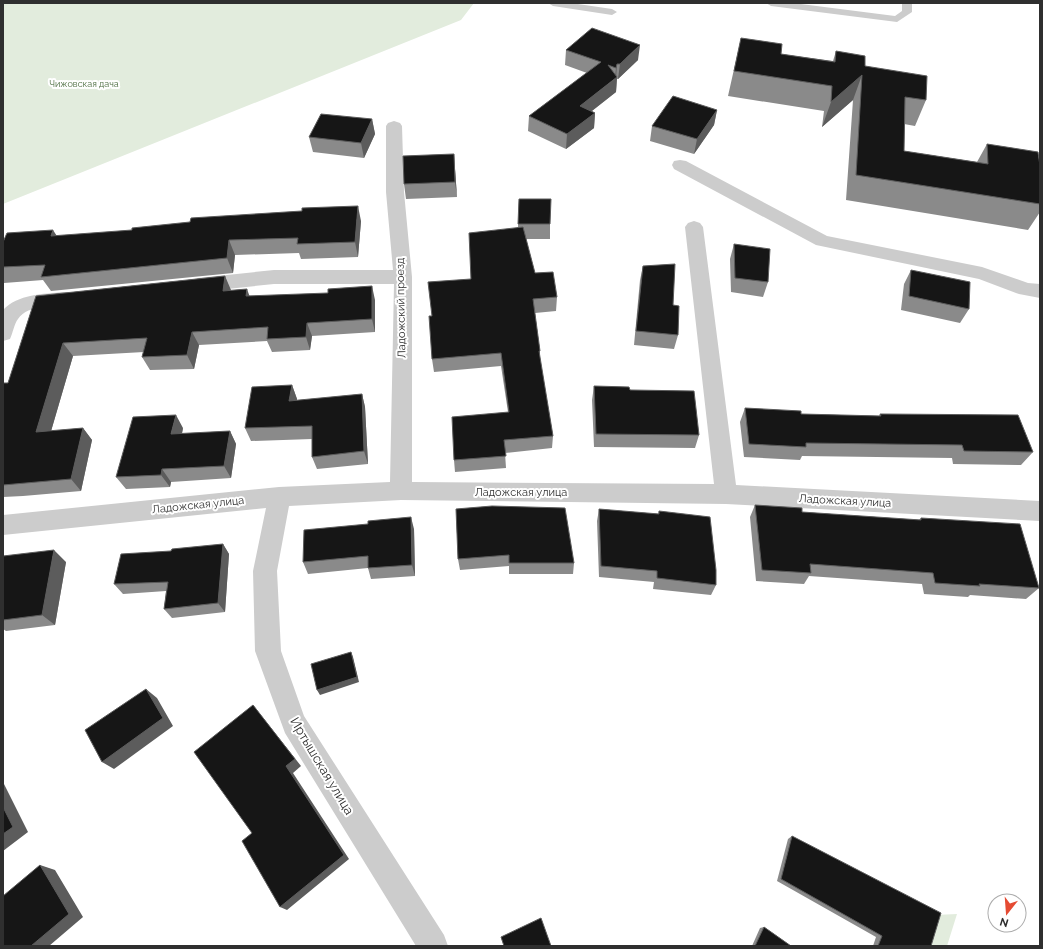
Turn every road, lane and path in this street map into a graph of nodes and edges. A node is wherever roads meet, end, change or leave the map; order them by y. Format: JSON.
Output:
{"nodes":[{"id":1,"x":554,"y":3,"type":"edge"},
{"id":2,"x":772,"y":3,"type":"edge"},
{"id":3,"x":907,"y":3,"type":"edge"},
{"id":4,"x":612,"y":12,"type":"dead end"},
{"id":5,"x":394,"y":126,"type":"dead end"},
{"id":6,"x":680,"y":165,"type":"dead end"},
{"id":7,"x":694,"y":227,"type":"dead end"},
{"id":8,"x":403,"y":277,"type":"junction"},
{"id":9,"x":180,"y":287,"type":"edge"},
{"id":10,"x":1040,"y":291,"type":"edge"},
{"id":11,"x":78,"y":297,"type":"edge"},
{"id":12,"x":6,"y":325,"type":"edge"},
{"id":13,"x":401,"y":491,"type":"junction"},
{"id":14,"x":726,"y":494,"type":"junction"},
{"id":15,"x":279,"y":497,"type":"junction"},
{"id":16,"x":1040,"y":511,"type":"edge"},
{"id":17,"x":3,"y":525,"type":"edge"},
{"id":18,"x":433,"y":946,"type":"edge"}],
"edges":[{"from":1,"to":4,"type":"lane"},
{"from":2,"to":3,"type":"lane"},
{"from":5,"to":8,"type":"street","name":"Ладожский проезд"},
{"from":6,"to":10,"type":"street"},
{"from":7,"to":14,"type":"street"},
{"from":8,"to":9,"type":"street"},
{"from":8,"to":13,"type":"street","name":"Ладожский проезд"},
{"from":11,"to":12,"type":"street"},
{"from":13,"to":14,"type":"street","name":"Ладожская улица"},
{"from":13,"to":15,"type":"street","name":"Ладожская улица"},
{"from":14,"to":16,"type":"street","name":"Ладожская улица"},
{"from":15,"to":17,"type":"street","name":"Ладожская улица"},
{"from":15,"to":18,"type":"street","name":"Иртышская улица"}]}
